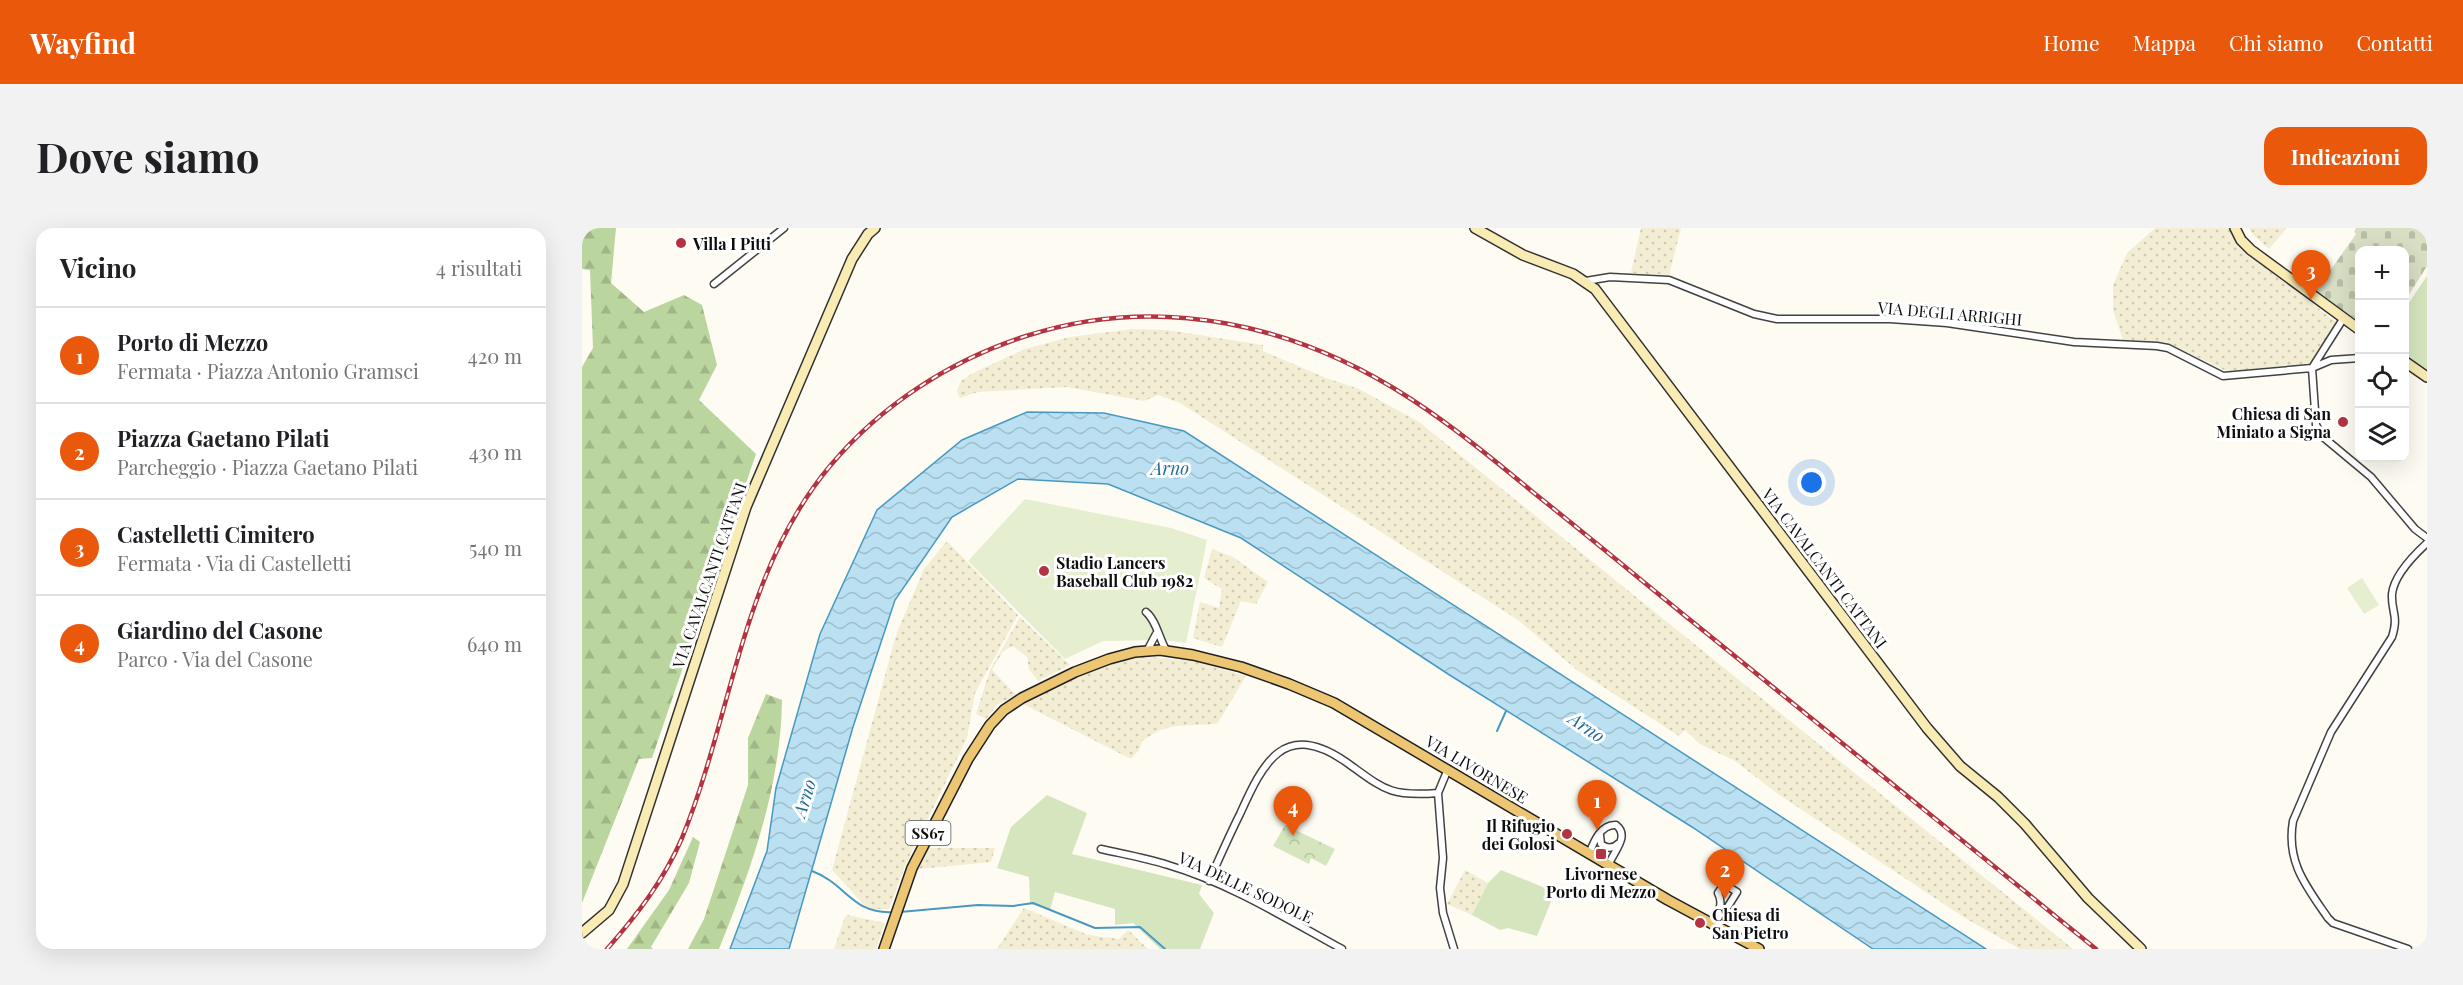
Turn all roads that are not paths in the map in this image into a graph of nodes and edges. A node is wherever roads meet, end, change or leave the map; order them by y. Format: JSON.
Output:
{"nodes":[{"id":1,"x":784,"y":228,"type":"edge"},
{"id":2,"x":875,"y":228,"type":"edge"},
{"id":3,"x":1475,"y":228,"type":"edge"},
{"id":4,"x":2235,"y":228,"type":"edge"},
{"id":5,"x":1586,"y":281,"type":"junction"},
{"id":6,"x":714,"y":284,"type":"dead end"},
{"id":7,"x":2343,"y":319,"type":"junction"},
{"id":8,"x":2355,"y":327,"type":"edge"},
{"id":9,"x":2355,"y":358,"type":"edge"},
{"id":10,"x":2409,"y":365,"type":"edge"},
{"id":11,"x":2312,"y":368,"type":"junction"},
{"id":12,"x":2427,"y":377,"type":"edge"},
{"id":13,"x":2427,"y":541,"type":"edge"},
{"id":14,"x":1146,"y":612,"type":"dead end"},
{"id":15,"x":1156,"y":634,"type":"junction"},
{"id":16,"x":1166,"y":650,"type":"junction"},
{"id":17,"x":1147,"y":651,"type":"junction"},
{"id":18,"x":1448,"y":769,"type":"junction"},
{"id":19,"x":1438,"y":793,"type":"junction"},
{"id":20,"x":1601,"y":832,"type":"junction"},
{"id":21,"x":1621,"y":841,"type":"junction"},
{"id":22,"x":1101,"y":849,"type":"dead end"},
{"id":23,"x":1589,"y":854,"type":"junction"},
{"id":24,"x":1609,"y":864,"type":"junction"},
{"id":25,"x":1209,"y":881,"type":"junction"},
{"id":26,"x":1720,"y":910,"type":"dead end"},
{"id":27,"x":1712,"y":924,"type":"junction"},
{"id":28,"x":582,"y":933,"type":"edge"},
{"id":29,"x":884,"y":949,"type":"edge"},
{"id":30,"x":1342,"y":949,"type":"edge"},
{"id":31,"x":1454,"y":949,"type":"edge"},
{"id":32,"x":1759,"y":949,"type":"edge"},
{"id":33,"x":2141,"y":949,"type":"edge"},
{"id":34,"x":2408,"y":949,"type":"edge"}],
"edges":[{"from":1,"to":6,"type":"street"},
{"from":2,"to":28,"type":"street","name":"VIA CAVALCANTI CATTANI"},
{"from":3,"to":5,"type":"street","name":"VIA CAVALCANTI CATTANI"},
{"from":4,"to":7,"type":"street"},
{"from":5,"to":11,"type":"street","name":"VIA DEGLI ARRIGHI"},
{"from":5,"to":33,"type":"street","name":"VIA CAVALCANTI CATTANI"},
{"from":7,"to":8,"type":"street"},
{"from":7,"to":11,"type":"street"},
{"from":9,"to":11,"type":"street","name":"VIA DEGLI ARRIGHI"},
{"from":10,"to":12,"type":"street"},
{"from":11,"to":13,"type":"street"},
{"from":13,"to":34,"type":"street"},
{"from":14,"to":15,"type":"street"},
{"from":15,"to":16,"type":"street"},
{"from":15,"to":17,"type":"street"},
{"from":16,"to":17,"type":"main road","name":"VIA LIVORNESE"},
{"from":16,"to":18,"type":"main road","name":"VIA LIVORNESE"},
{"from":17,"to":29,"type":"main road","name":"VIA LIVORNESE","number":"SS67"},
{"from":18,"to":19,"type":"street"},
{"from":18,"to":23,"type":"main road","name":"VIA LIVORNESE"},
{"from":19,"to":25,"type":"street"},
{"from":19,"to":31,"type":"street"},
{"from":20,"to":21,"type":"street"},
{"from":20,"to":21,"type":"street"},
{"from":20,"to":23,"type":"street"},
{"from":21,"to":24,"type":"street"},
{"from":22,"to":25,"type":"street","name":"VIA DELLE SODOLE"},
{"from":23,"to":24,"type":"main road","name":"VIA LIVORNESE"},
{"from":24,"to":27,"type":"main road","name":"VIA LIVORNESE"},
{"from":25,"to":30,"type":"street","name":"VIA DELLE SODOLE"},
{"from":26,"to":27,"type":"street"},
{"from":27,"to":32,"type":"main road","name":"VIA LIVORNESE"}]}
